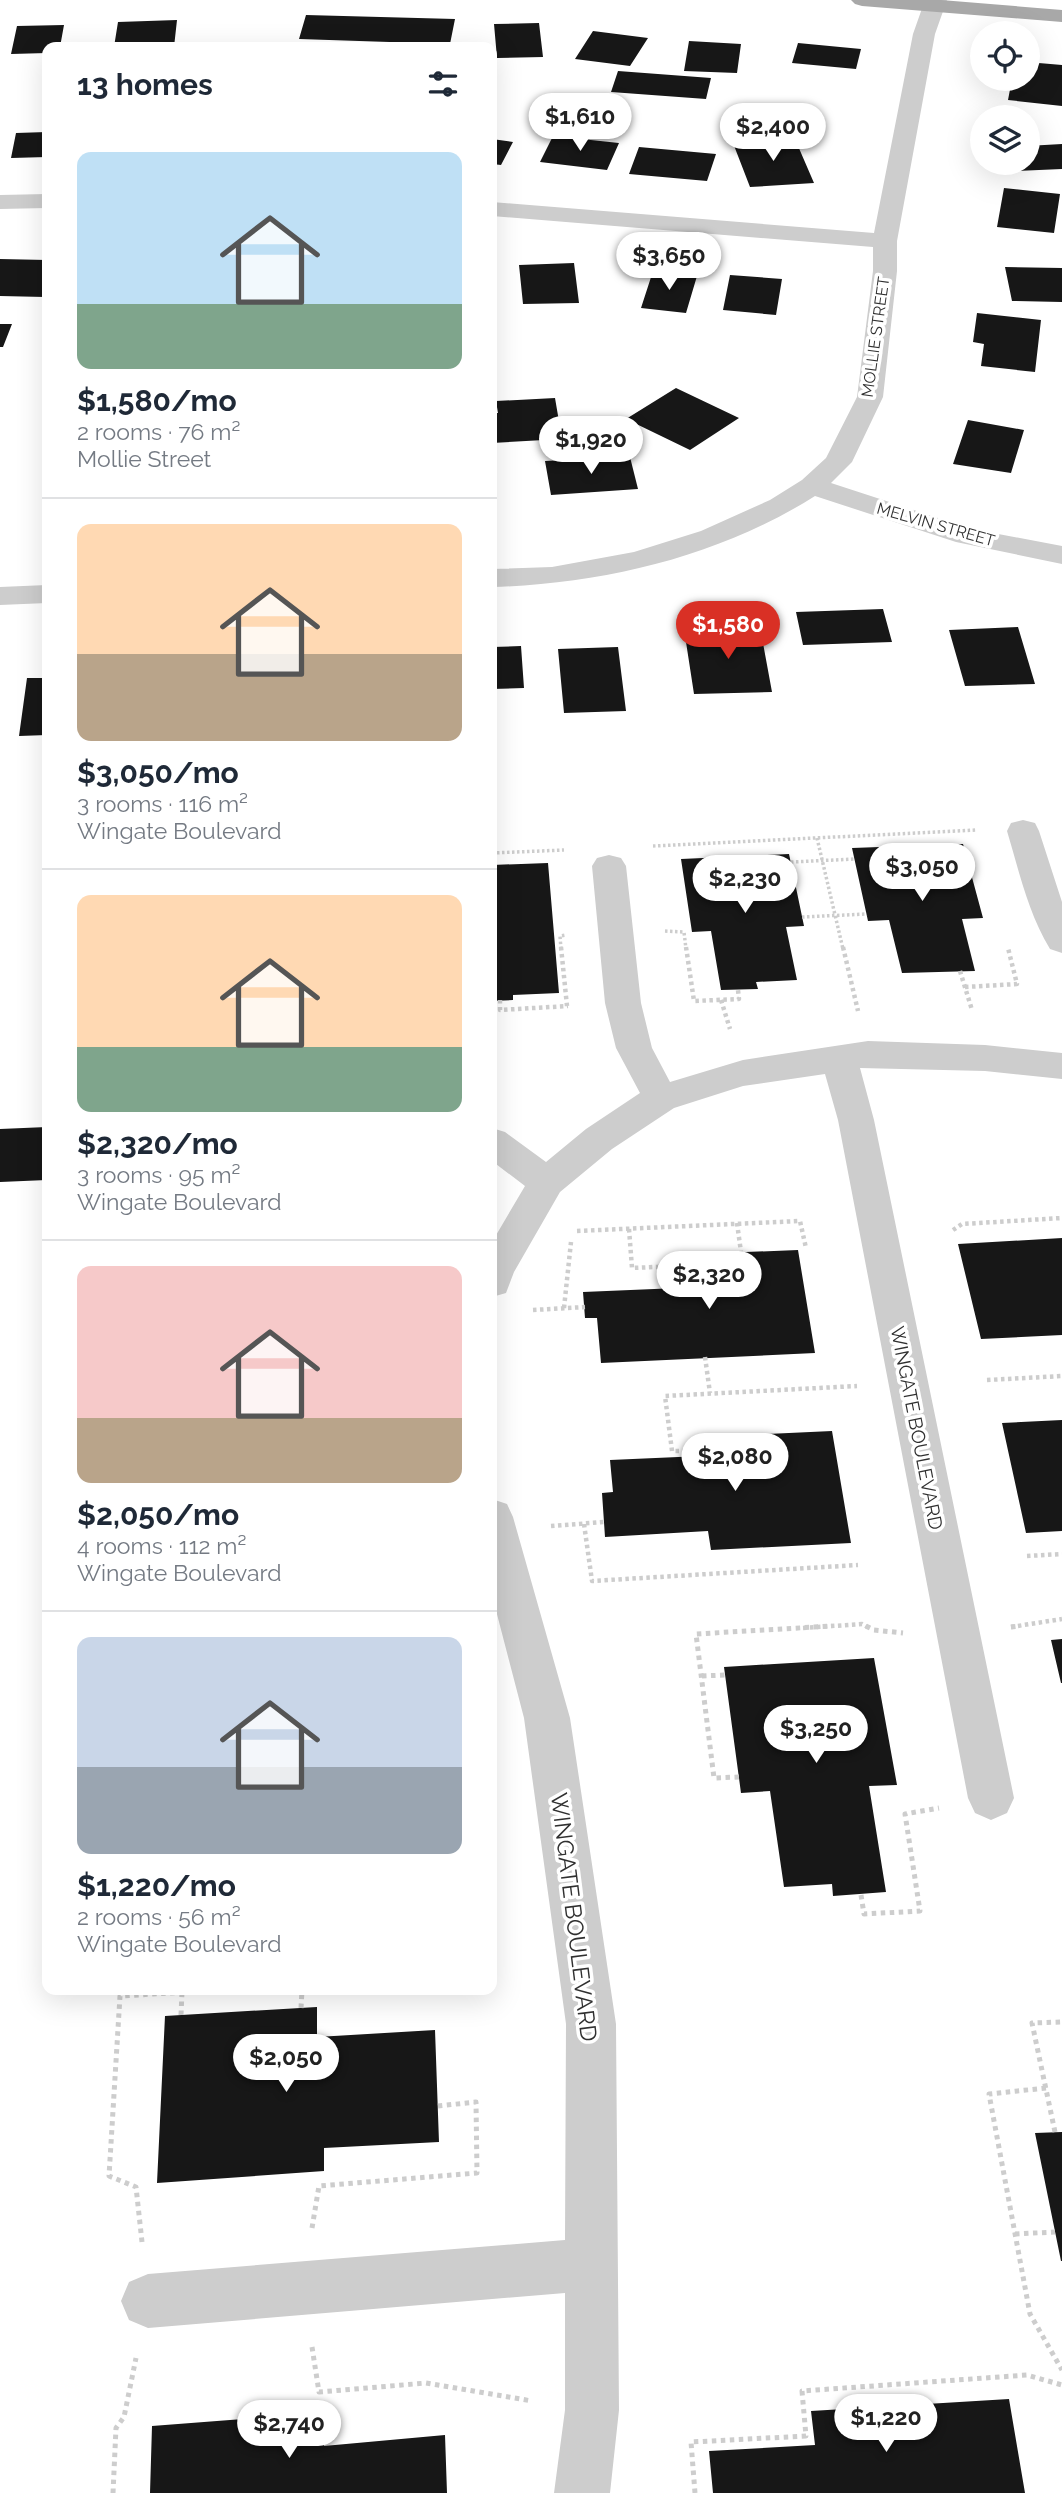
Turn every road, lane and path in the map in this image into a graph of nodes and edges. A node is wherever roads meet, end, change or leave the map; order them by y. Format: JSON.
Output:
{"nodes":[{"id":1,"x":862,"y":0,"type":"edge"},
{"id":2,"x":935,"y":3,"type":"edge"},
{"id":3,"x":1062,"y":16,"type":"edge"},
{"id":4,"x":42,"y":201,"type":"edge"},
{"id":5,"x":0,"y":202,"type":"edge"},
{"id":6,"x":497,"y":209,"type":"edge"},
{"id":7,"x":885,"y":241,"type":"junction"},
{"id":8,"x":812,"y":486,"type":"junction"},
{"id":9,"x":1062,"y":555,"type":"edge"},
{"id":10,"x":497,"y":578,"type":"edge"},
{"id":11,"x":42,"y":594,"type":"edge"},
{"id":12,"x":0,"y":596,"type":"edge"},
{"id":13,"x":981,"y":830,"type":"dead end"},
{"id":14,"x":1023,"y":831,"type":"dead end"},
{"id":15,"x":817,"y":838,"type":"junction"},
{"id":16,"x":641,"y":846,"type":"dead end"},
{"id":17,"x":573,"y":849,"type":"dead end"},
{"id":18,"x":497,"y":853,"type":"edge"},
{"id":19,"x":855,"y":859,"type":"dead end"},
{"id":20,"x":822,"y":861,"type":"junction"},
{"id":21,"x":791,"y":862,"type":"dead end"},
{"id":22,"x":609,"y":866,"type":"dead end"},
{"id":23,"x":867,"y":914,"type":"dead end"},
{"id":24,"x":835,"y":915,"type":"junction"},
{"id":25,"x":802,"y":917,"type":"dead end"},
{"id":26,"x":684,"y":932,"type":"dead end"},
{"id":27,"x":560,"y":936,"type":"dead end"},
{"id":28,"x":1062,"y":940,"type":"edge"},
{"id":29,"x":1007,"y":942,"type":"dead end"},
{"id":30,"x":960,"y":971,"type":"dead end"},
{"id":31,"x":965,"y":987,"type":"junction"},
{"id":32,"x":738,"y":990,"type":"dead end"},
{"id":33,"x":500,"y":1000,"type":"dead end"},
{"id":34,"x":567,"y":1006,"type":"junction"},
{"id":35,"x":578,"y":1006,"type":"dead end"},
{"id":36,"x":973,"y":1013,"type":"dead end"},
{"id":37,"x":860,"y":1021,"type":"dead end"},
{"id":38,"x":839,"y":1059,"type":"junction"},
{"id":39,"x":1062,"y":1066,"type":"edge"},
{"id":40,"x":661,"y":1098,"type":"junction"},
{"id":41,"x":497,"y":1146,"type":"edge"},
{"id":42,"x":547,"y":1182,"type":"junction"},
{"id":43,"x":1062,"y":1218,"type":"edge"},
{"id":44,"x":737,"y":1223,"type":"junction"},
{"id":45,"x":629,"y":1229,"type":"junction"},
{"id":46,"x":953,"y":1230,"type":"dead end"},
{"id":47,"x":806,"y":1248,"type":"dead end"},
{"id":48,"x":741,"y":1252,"type":"dead end"},
{"id":49,"x":675,"y":1266,"type":"dead end"},
{"id":50,"x":497,"y":1267,"type":"edge"},
{"id":51,"x":584,"y":1307,"type":"dead end"},
{"id":52,"x":564,"y":1308,"type":"junction"},
{"id":53,"x":526,"y":1311,"type":"dead end"},
{"id":54,"x":705,"y":1357,"type":"dead end"},
{"id":55,"x":1062,"y":1376,"type":"edge"},
{"id":56,"x":987,"y":1380,"type":"dead end"},
{"id":57,"x":822,"y":1388,"type":"dead end"},
{"id":58,"x":710,"y":1394,"type":"junction"},
{"id":59,"x":700,"y":1451,"type":"dead end"},
{"id":60,"x":604,"y":1522,"type":"dead end"},
{"id":61,"x":584,"y":1524,"type":"junction"},
{"id":62,"x":548,"y":1526,"type":"dead end"},
{"id":63,"x":1062,"y":1555,"type":"edge"},
{"id":64,"x":1027,"y":1556,"type":"dead end"},
{"id":65,"x":858,"y":1565,"type":"dead end"},
{"id":66,"x":499,"y":1572,"type":"edge"},
{"id":67,"x":1062,"y":1619,"type":"edge"},
{"id":68,"x":1042,"y":1620,"type":"dead end"},
{"id":69,"x":874,"y":1630,"type":"dead end"},
{"id":70,"x":725,"y":1675,"type":"dead end"},
{"id":71,"x":702,"y":1676,"type":"junction"},
{"id":72,"x":739,"y":1777,"type":"dead end"},
{"id":73,"x":991,"y":1798,"type":"dead end"},
{"id":74,"x":905,"y":1814,"type":"dead end"},
{"id":75,"x":861,"y":1895,"type":"dead end"},
{"id":76,"x":135,"y":1995,"type":"edge"},
{"id":77,"x":181,"y":1995,"type":"edge"},
{"id":78,"x":302,"y":1995,"type":"edge"},
{"id":79,"x":301,"y":2008,"type":"dead end"},
{"id":80,"x":181,"y":2015,"type":"dead end"},
{"id":81,"x":1062,"y":2022,"type":"edge"},
{"id":82,"x":1046,"y":2088,"type":"junction"},
{"id":83,"x":438,"y":2106,"type":"dead end"},
{"id":84,"x":1055,"y":2132,"type":"dead end"},
{"id":85,"x":319,"y":2186,"type":"dead end"},
{"id":86,"x":136,"y":2187,"type":"dead end"},
{"id":87,"x":1055,"y":2232,"type":"dead end"},
{"id":88,"x":1015,"y":2234,"type":"junction"},
{"id":89,"x":593,"y":2264,"type":"junction"},
{"id":90,"x":148,"y":2301,"type":"dead end"},
{"id":91,"x":1062,"y":2370,"type":"edge"},
{"id":92,"x":1062,"y":2385,"type":"edge"},
{"id":93,"x":319,"y":2392,"type":"dead end"},
{"id":94,"x":547,"y":2403,"type":"dead end"},
{"id":95,"x":124,"y":2417,"type":"dead end"},
{"id":96,"x":113,"y":2493,"type":"edge"},
{"id":97,"x":582,"y":2493,"type":"edge"},
{"id":98,"x":695,"y":2493,"type":"edge"}],
"edges":[{"from":1,"to":2,"type":"main road"},
{"from":2,"to":3,"type":"main road"},
{"from":2,"to":7,"type":"street","name":"MOLLIE STREET"},
{"from":4,"to":5,"type":"street"},
{"from":6,"to":7,"type":"street"},
{"from":7,"to":8,"type":"street","name":"MOLLIE STREET"},
{"from":8,"to":9,"type":"street","name":"MELVIN STREET"},
{"from":8,"to":10,"type":"street","name":"MOLLIE STREET"},
{"from":11,"to":12,"type":"street"},
{"from":13,"to":15,"type":"path"},
{"from":14,"to":28,"type":"street"},
{"from":15,"to":16,"type":"path"},
{"from":15,"to":20,"type":"path"},
{"from":17,"to":18,"type":"path"},
{"from":19,"to":20,"type":"path"},
{"from":20,"to":21,"type":"path"},
{"from":20,"to":24,"type":"path"},
{"from":22,"to":40,"type":"street"},
{"from":23,"to":24,"type":"path"},
{"from":24,"to":25,"type":"path"},
{"from":24,"to":37,"type":"path"},
{"from":26,"to":32,"type":"path"},
{"from":27,"to":34,"type":"path"},
{"from":29,"to":31,"type":"path"},
{"from":30,"to":31,"type":"path"},
{"from":31,"to":36,"type":"path"},
{"from":33,"to":34,"type":"path"},
{"from":34,"to":35,"type":"path"},
{"from":38,"to":39,"type":"street"},
{"from":38,"to":40,"type":"street"},
{"from":38,"to":73,"type":"street","name":"WINGATE BOULEVARD"},
{"from":40,"to":42,"type":"street"},
{"from":41,"to":42,"type":"street"},
{"from":42,"to":50,"type":"street"},
{"from":43,"to":46,"type":"path"},
{"from":44,"to":45,"type":"path"},
{"from":44,"to":47,"type":"path"},
{"from":44,"to":48,"type":"path"},
{"from":45,"to":49,"type":"path"},
{"from":45,"to":52,"type":"path"},
{"from":51,"to":52,"type":"path"},
{"from":52,"to":53,"type":"path"},
{"from":54,"to":58,"type":"path"},
{"from":55,"to":56,"type":"path"},
{"from":57,"to":58,"type":"path"},
{"from":58,"to":59,"type":"path"},
{"from":60,"to":61,"type":"path"},
{"from":61,"to":62,"type":"path"},
{"from":61,"to":65,"type":"path"},
{"from":63,"to":64,"type":"path"},
{"from":66,"to":89,"type":"street","name":"WINGATE BOULEVARD"},
{"from":67,"to":68,"type":"path"},
{"from":69,"to":71,"type":"path"},
{"from":70,"to":71,"type":"path"},
{"from":71,"to":72,"type":"path"},
{"from":74,"to":75,"type":"path"},
{"from":76,"to":86,"type":"path"},
{"from":77,"to":80,"type":"path"},
{"from":78,"to":79,"type":"path"},
{"from":81,"to":82,"type":"path"},
{"from":82,"to":84,"type":"path"},
{"from":82,"to":88,"type":"path"},
{"from":83,"to":85,"type":"path"},
{"from":87,"to":88,"type":"path"},
{"from":88,"to":91,"type":"path"},
{"from":89,"to":90,"type":"street"},
{"from":89,"to":97,"type":"street","name":"WINGATE BOULEVARD"},
{"from":92,"to":98,"type":"path"},
{"from":93,"to":94,"type":"path"},
{"from":95,"to":96,"type":"path"}]}
